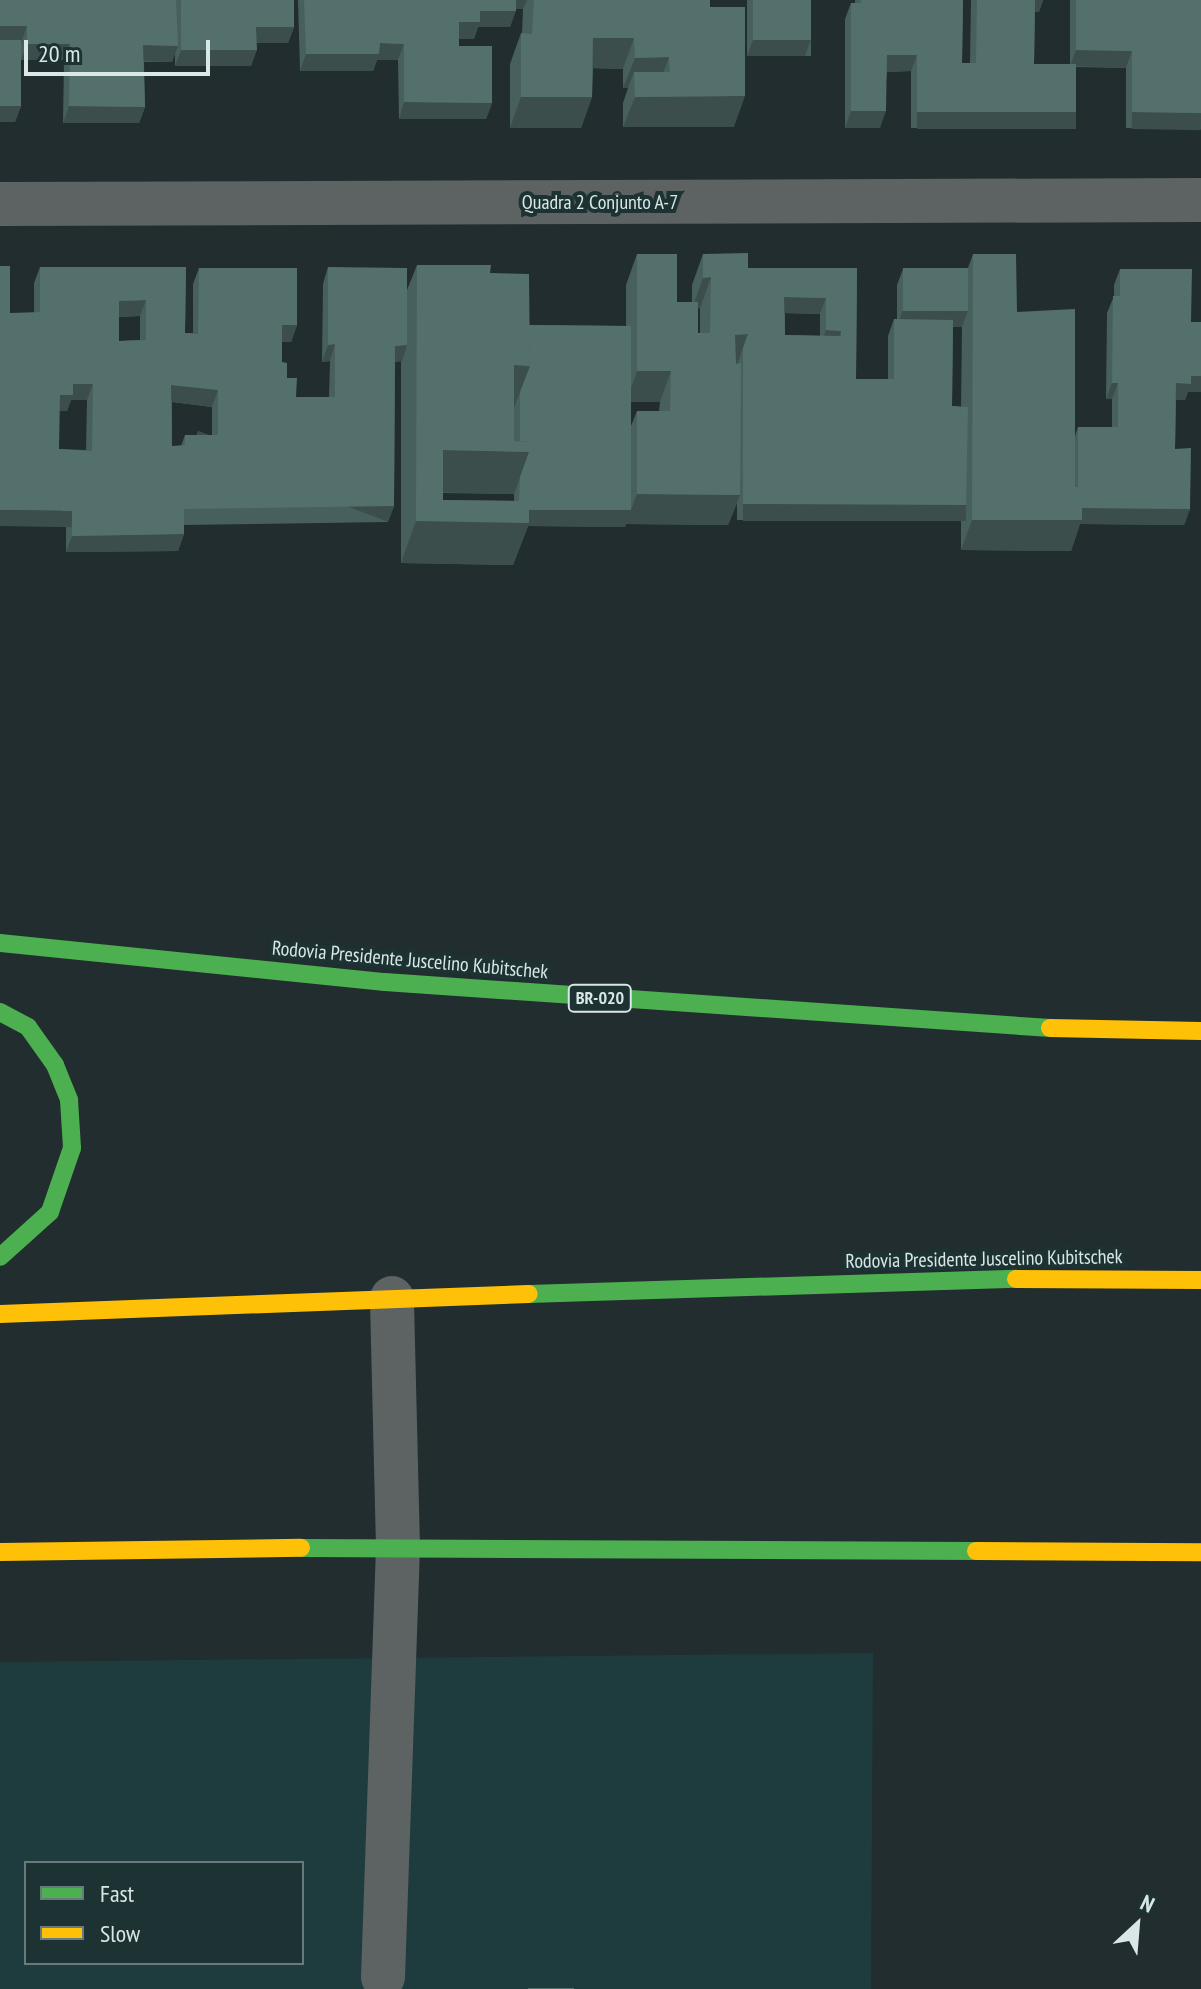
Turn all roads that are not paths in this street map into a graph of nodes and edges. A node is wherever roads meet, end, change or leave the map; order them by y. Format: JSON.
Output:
{"nodes":[{"id":1,"x":1201,"y":200,"type":"edge"},
{"id":2,"x":0,"y":204,"type":"edge"},
{"id":3,"x":0,"y":943,"type":"edge"},
{"id":4,"x":0,"y":1012,"type":"edge"},
{"id":5,"x":1201,"y":1031,"type":"edge"},
{"id":6,"x":0,"y":1257,"type":"edge"},
{"id":7,"x":1201,"y":1280,"type":"edge"},
{"id":8,"x":392,"y":1298,"type":"junction"},
{"id":9,"x":0,"y":1314,"type":"edge"},
{"id":10,"x":398,"y":1547,"type":"junction"},
{"id":11,"x":0,"y":1552,"type":"edge"},
{"id":12,"x":1201,"y":1552,"type":"edge"},
{"id":13,"x":383,"y":1977,"type":"dead end"}],
"edges":[{"from":1,"to":2,"type":"street","name":"Quadra 2 Conjunto A-7"},
{"from":3,"to":5,"type":"main road","name":"Rodovia Presidente Juscelino Kubitschek","number":"BR-020"},
{"from":4,"to":6,"type":"main road"},
{"from":7,"to":8,"type":"main road","name":"Rodovia Presidente Juscelino Kubitschek"},
{"from":8,"to":9,"type":"main road","name":"Rodovia Presidente Juscelino Kubitschek"},
{"from":8,"to":10,"type":"street"},
{"from":10,"to":11,"type":"main road"},
{"from":10,"to":12,"type":"main road"},
{"from":10,"to":13,"type":"street"}]}
